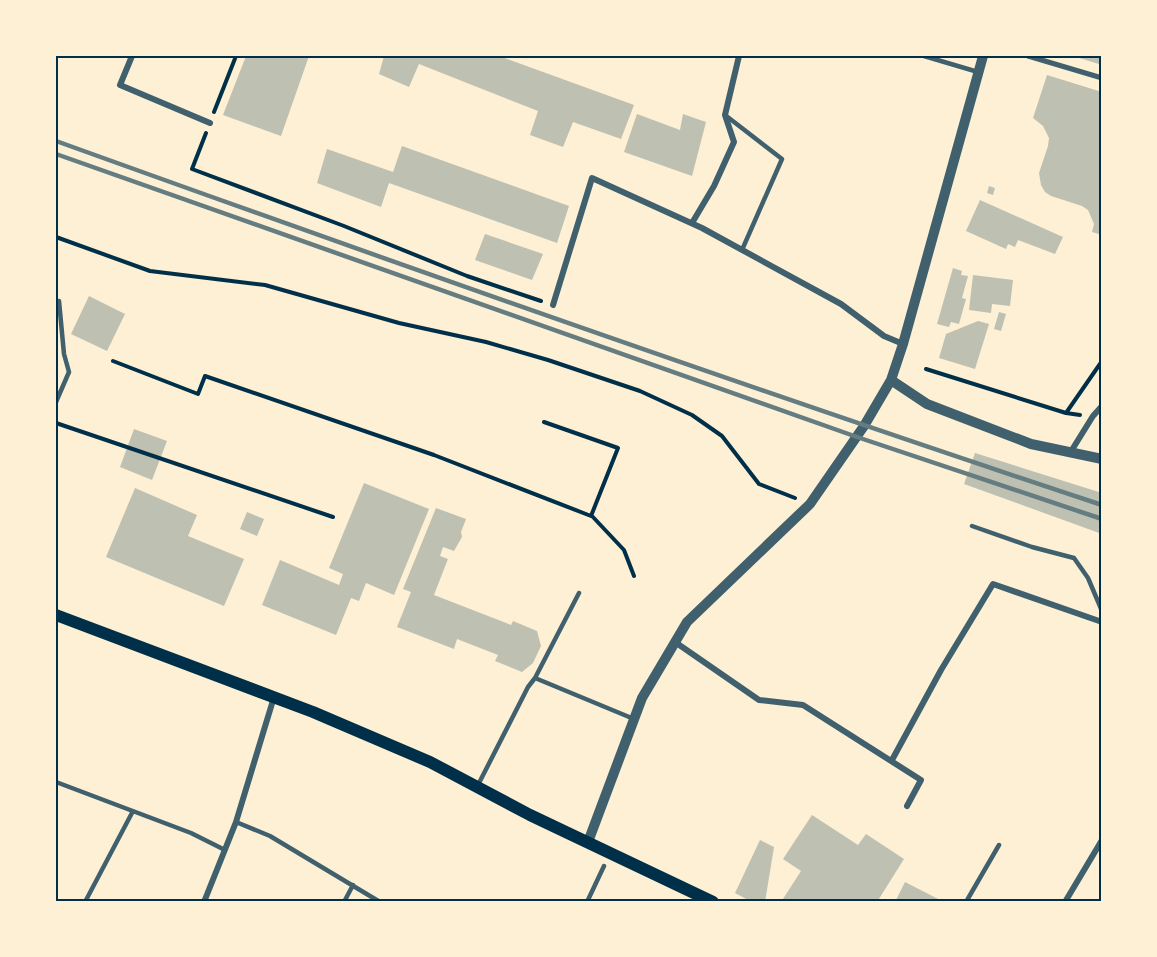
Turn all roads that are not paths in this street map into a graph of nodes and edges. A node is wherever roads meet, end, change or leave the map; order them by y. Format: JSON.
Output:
{"nodes":[{"id":1,"x":132,"y":56,"type":"edge"},
{"id":2,"x":739,"y":56,"type":"edge"},
{"id":3,"x":924,"y":56,"type":"edge"},
{"id":4,"x":983,"y":56,"type":"edge"},
{"id":5,"x":1028,"y":56,"type":"edge"},
{"id":6,"x":978,"y":72,"type":"junction"},
{"id":7,"x":1101,"y":78,"type":"edge"},
{"id":8,"x":725,"y":115,"type":"junction"},
{"id":9,"x":210,"y":123,"type":"road end"},
{"id":10,"x":693,"y":223,"type":"junction"},
{"id":11,"x":742,"y":250,"type":"junction"},
{"id":12,"x":59,"y":301,"type":"dead end"},
{"id":13,"x":553,"y":305,"type":"road end"},
{"id":14,"x":903,"y":344,"type":"junction"},
{"id":15,"x":891,"y":380,"type":"junction"},
{"id":16,"x":56,"y":402,"type":"edge"},
{"id":17,"x":1101,"y":406,"type":"edge"},
{"id":18,"x":1070,"y":453,"type":"junction"},
{"id":19,"x":1101,"y":459,"type":"edge"},
{"id":20,"x":972,"y":526,"type":"dead end"},
{"id":21,"x":579,"y":593,"type":"dead end"},
{"id":22,"x":1101,"y":612,"type":"edge"},
{"id":23,"x":56,"y":615,"type":"edge"},
{"id":24,"x":1101,"y":622,"type":"edge"},
{"id":25,"x":675,"y":642,"type":"junction"},
{"id":26,"x":535,"y":678,"type":"junction"},
{"id":27,"x":274,"y":697,"type":"junction"},
{"id":28,"x":634,"y":719,"type":"junction"},
{"id":29,"x":892,"y":760,"type":"junction"},
{"id":30,"x":56,"y":782,"type":"edge"},
{"id":31,"x":477,"y":787,"type":"junction"},
{"id":32,"x":908,"y":806,"type":"dead end"},
{"id":33,"x":133,"y":811,"type":"junction"},
{"id":34,"x":236,"y":822,"type":"junction"},
{"id":35,"x":1101,"y":840,"type":"edge"},
{"id":36,"x":588,"y":842,"type":"junction"},
{"id":37,"x":999,"y":845,"type":"dead end"},
{"id":38,"x":225,"y":850,"type":"junction"},
{"id":39,"x":604,"y":866,"type":"dead end"},
{"id":40,"x":353,"y":885,"type":"junction"},
{"id":41,"x":690,"y":897,"type":"edge"},
{"id":42,"x":85,"y":902,"type":"edge"},
{"id":43,"x":204,"y":902,"type":"edge"},
{"id":44,"x":344,"y":902,"type":"edge"},
{"id":45,"x":380,"y":902,"type":"edge"},
{"id":46,"x":587,"y":902,"type":"edge"},
{"id":47,"x":713,"y":902,"type":"edge"},
{"id":48,"x":966,"y":902,"type":"edge"},
{"id":49,"x":1065,"y":902,"type":"edge"}],
"edges":[{"from":1,"to":9,"type":"street"},
{"from":2,"to":8,"type":"street"},
{"from":3,"to":6,"type":"lane"},
{"from":4,"to":6,"type":"street"},
{"from":5,"to":7,"type":"street"},
{"from":6,"to":14,"type":"street"},
{"from":8,"to":10,"type":"street"},
{"from":8,"to":11,"type":"lane"},
{"from":10,"to":11,"type":"street"},
{"from":10,"to":13,"type":"street"},
{"from":11,"to":14,"type":"street"},
{"from":12,"to":16,"type":"lane"},
{"from":14,"to":15,"type":"street"},
{"from":15,"to":18,"type":"street"},
{"from":15,"to":25,"type":"street"},
{"from":17,"to":18,"type":"street"},
{"from":18,"to":19,"type":"street"},
{"from":20,"to":22,"type":"lane"},
{"from":21,"to":26,"type":"lane"},
{"from":23,"to":27,"type":"main road"},
{"from":24,"to":29,"type":"street"},
{"from":25,"to":28,"type":"street"},
{"from":25,"to":29,"type":"street"},
{"from":26,"to":28,"type":"lane"},
{"from":26,"to":31,"type":"lane"},
{"from":27,"to":31,"type":"main road"},
{"from":27,"to":34,"type":"street"},
{"from":28,"to":36,"type":"street"},
{"from":29,"to":32,"type":"street"},
{"from":30,"to":33,"type":"lane"},
{"from":31,"to":36,"type":"main road"},
{"from":33,"to":38,"type":"lane"},
{"from":33,"to":42,"type":"lane"},
{"from":34,"to":38,"type":"street"},
{"from":34,"to":40,"type":"lane"},
{"from":35,"to":49,"type":"street"},
{"from":36,"to":41,"type":"main road"},
{"from":37,"to":48,"type":"lane"},
{"from":38,"to":43,"type":"street"},
{"from":39,"to":46,"type":"lane"},
{"from":40,"to":44,"type":"lane"},
{"from":40,"to":45,"type":"lane"},
{"from":41,"to":47,"type":"main road"}]}
